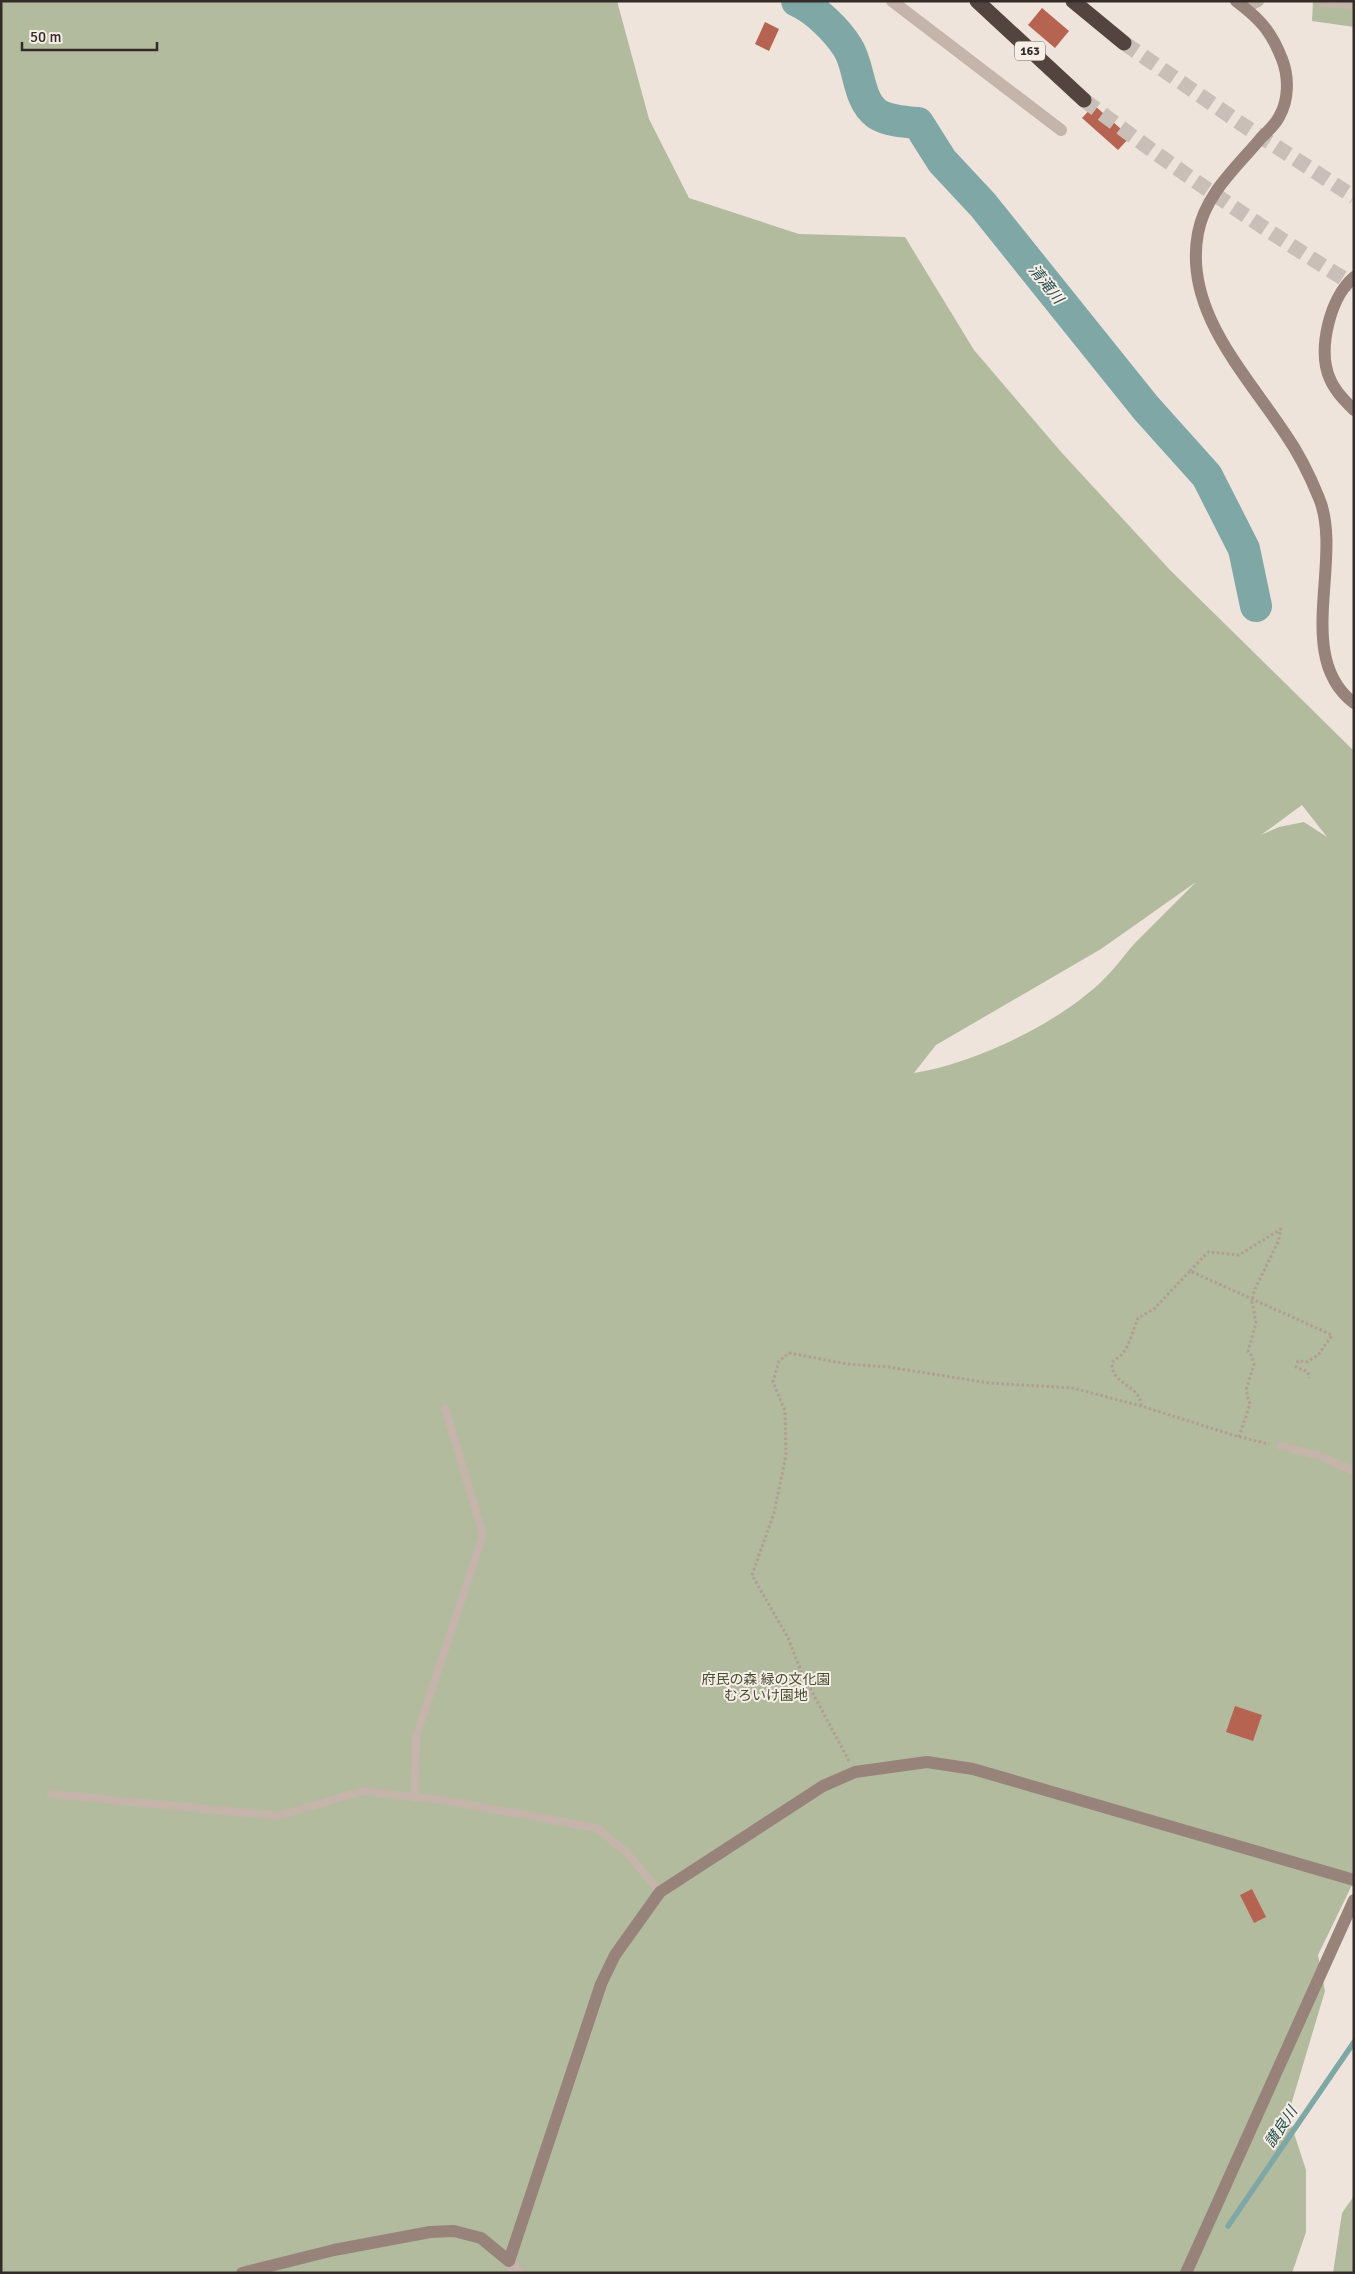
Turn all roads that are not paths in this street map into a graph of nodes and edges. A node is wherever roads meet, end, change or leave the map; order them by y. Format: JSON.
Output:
{"nodes":[{"id":1,"x":892,"y":1,"type":"edge"},
{"id":2,"x":977,"y":1,"type":"edge"},
{"id":3,"x":1073,"y":1,"type":"edge"},
{"id":4,"x":1258,"y":1,"type":"edge"},
{"id":5,"x":1324,"y":1,"type":"edge"},
{"id":6,"x":1354,"y":3,"type":"edge"},
{"id":7,"x":1241,"y":5,"type":"edge"},
{"id":8,"x":1124,"y":42,"type":"tunnel mouth"},
{"id":9,"x":1084,"y":100,"type":"tunnel mouth"},
{"id":10,"x":1061,"y":130,"type":"dead end"},
{"id":11,"x":1354,"y":276,"type":"edge"},
{"id":12,"x":1354,"y":410,"type":"edge"},
{"id":13,"x":1354,"y":703,"type":"edge"},
{"id":14,"x":445,"y":1408,"type":"dead end"},
{"id":15,"x":1281,"y":1446,"type":"road end"},
{"id":16,"x":1354,"y":1471,"type":"edge"},
{"id":17,"x":51,"y":1794,"type":"dead end"},
{"id":18,"x":415,"y":1798,"type":"junction"},
{"id":19,"x":1354,"y":1880,"type":"edge"},
{"id":20,"x":660,"y":1892,"type":"junction"},
{"id":21,"x":1354,"y":1900,"type":"edge"},
{"id":22,"x":509,"y":2261,"type":"junction"},
{"id":23,"x":242,"y":2273,"type":"edge"},
{"id":24,"x":518,"y":2273,"type":"edge"},
{"id":25,"x":1186,"y":2273,"type":"edge"}],
"edges":[{"from":1,"to":10,"type":"street"},
{"from":2,"to":9,"type":"highway","number":"163"},
{"from":3,"to":8,"type":"highway"},
{"from":4,"to":7,"type":"street"},
{"from":5,"to":6,"type":"street"},
{"from":7,"to":13,"type":"street"},
{"from":11,"to":12,"type":"street"},
{"from":14,"to":18,"type":"lane"},
{"from":15,"to":16,"type":"lane"},
{"from":17,"to":18,"type":"lane"},
{"from":18,"to":20,"type":"lane"},
{"from":19,"to":20,"type":"street"},
{"from":20,"to":22,"type":"street"},
{"from":21,"to":25,"type":"street"},
{"from":22,"to":23,"type":"street"},
{"from":22,"to":24,"type":"street"}]}
